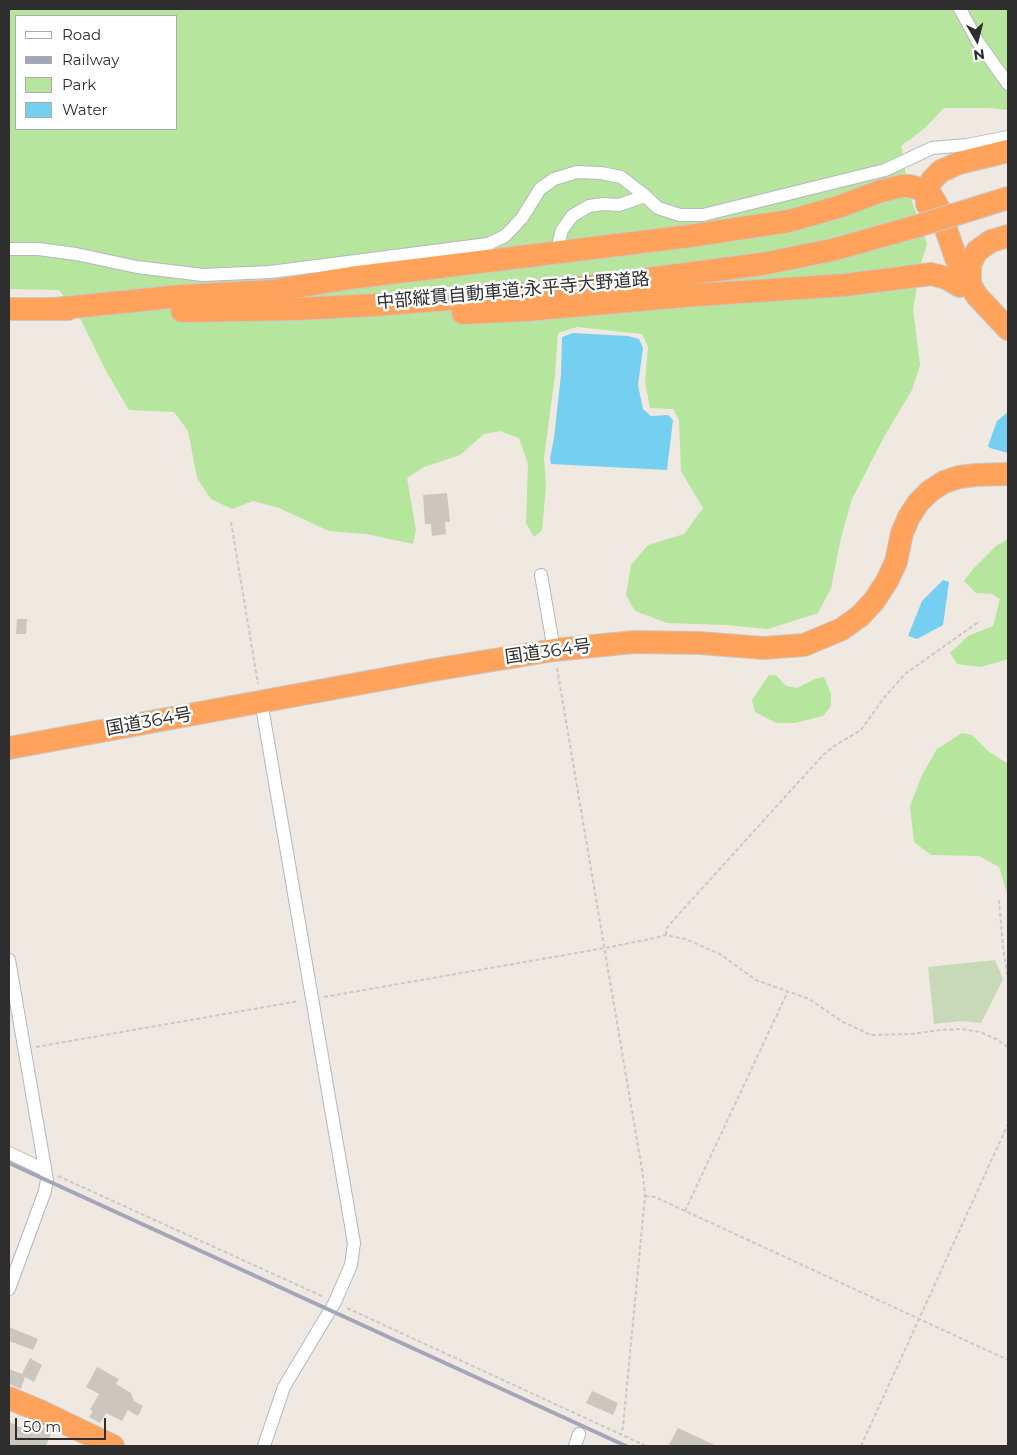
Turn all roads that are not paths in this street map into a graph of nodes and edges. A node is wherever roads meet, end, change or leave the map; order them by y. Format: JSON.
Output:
{"nodes":[{"id":1,"x":960,"y":9,"type":"edge"},
{"id":2,"x":1008,"y":84,"type":"edge"},
{"id":3,"x":1008,"y":137,"type":"edge"},
{"id":4,"x":1008,"y":151,"type":"edge"},
{"id":5,"x":926,"y":190,"type":"junction"},
{"id":6,"x":645,"y":196,"type":"junction"},
{"id":7,"x":1008,"y":198,"type":"edge"},
{"id":8,"x":1008,"y":236,"type":"edge"},
{"id":9,"x":559,"y":241,"type":"dead end"},
{"id":10,"x":9,"y":248,"type":"edge"},
{"id":11,"x":694,"y":284,"type":"junction"},
{"id":12,"x":965,"y":286,"type":"junction"},
{"id":13,"x":9,"y":309,"type":"edge"},
{"id":14,"x":54,"y":309,"type":"junction"},
{"id":15,"x":1008,"y":329,"type":"edge"},
{"id":16,"x":1008,"y":344,"type":"edge"},
{"id":17,"x":1008,"y":474,"type":"edge"},
{"id":18,"x":541,"y":575,"type":"dead end"},
{"id":19,"x":554,"y":650,"type":"junction"},
{"id":20,"x":261,"y":701,"type":"junction"},
{"id":21,"x":9,"y":748,"type":"edge"},
{"id":22,"x":9,"y":960,"type":"edge"},
{"id":23,"x":9,"y":1153,"type":"edge"},
{"id":24,"x":45,"y":1170,"type":"junction"},
{"id":25,"x":9,"y":1289,"type":"edge"},
{"id":26,"x":9,"y":1398,"type":"edge"},
{"id":27,"x":113,"y":1446,"type":"edge"},
{"id":28,"x":264,"y":1446,"type":"edge"}],
"edges":[{"from":1,"to":2,"type":"street"},
{"from":3,"to":6,"type":"street"},
{"from":4,"to":5,"type":"highway"},
{"from":5,"to":12,"type":"highway"},
{"from":5,"to":14,"type":"highway"},
{"from":6,"to":9,"type":"street"},
{"from":6,"to":10,"type":"street"},
{"from":7,"to":11,"type":"highway","name":"中部縦貫自動車道;永平寺大野道路","bridge":true},
{"from":8,"to":12,"type":"highway"},
{"from":11,"to":12,"type":"highway"},
{"from":11,"to":14,"type":"highway","name":"中部縦貫自動車道;永平寺大野道路"},
{"from":12,"to":15,"type":"highway"},
{"from":12,"to":16,"type":"highway"},
{"from":13,"to":14,"type":"highway","name":"中部縦貫自動車道;永平寺大野道路"},
{"from":17,"to":19,"type":"highway","name":"国道364号"},
{"from":18,"to":19,"type":"street"},
{"from":19,"to":20,"type":"highway","name":"国道364号"},
{"from":20,"to":21,"type":"highway","name":"国道364号"},
{"from":20,"to":28,"type":"street"},
{"from":22,"to":24,"type":"street"},
{"from":23,"to":24,"type":"street"},
{"from":24,"to":25,"type":"street"},
{"from":26,"to":27,"type":"highway"}]}
